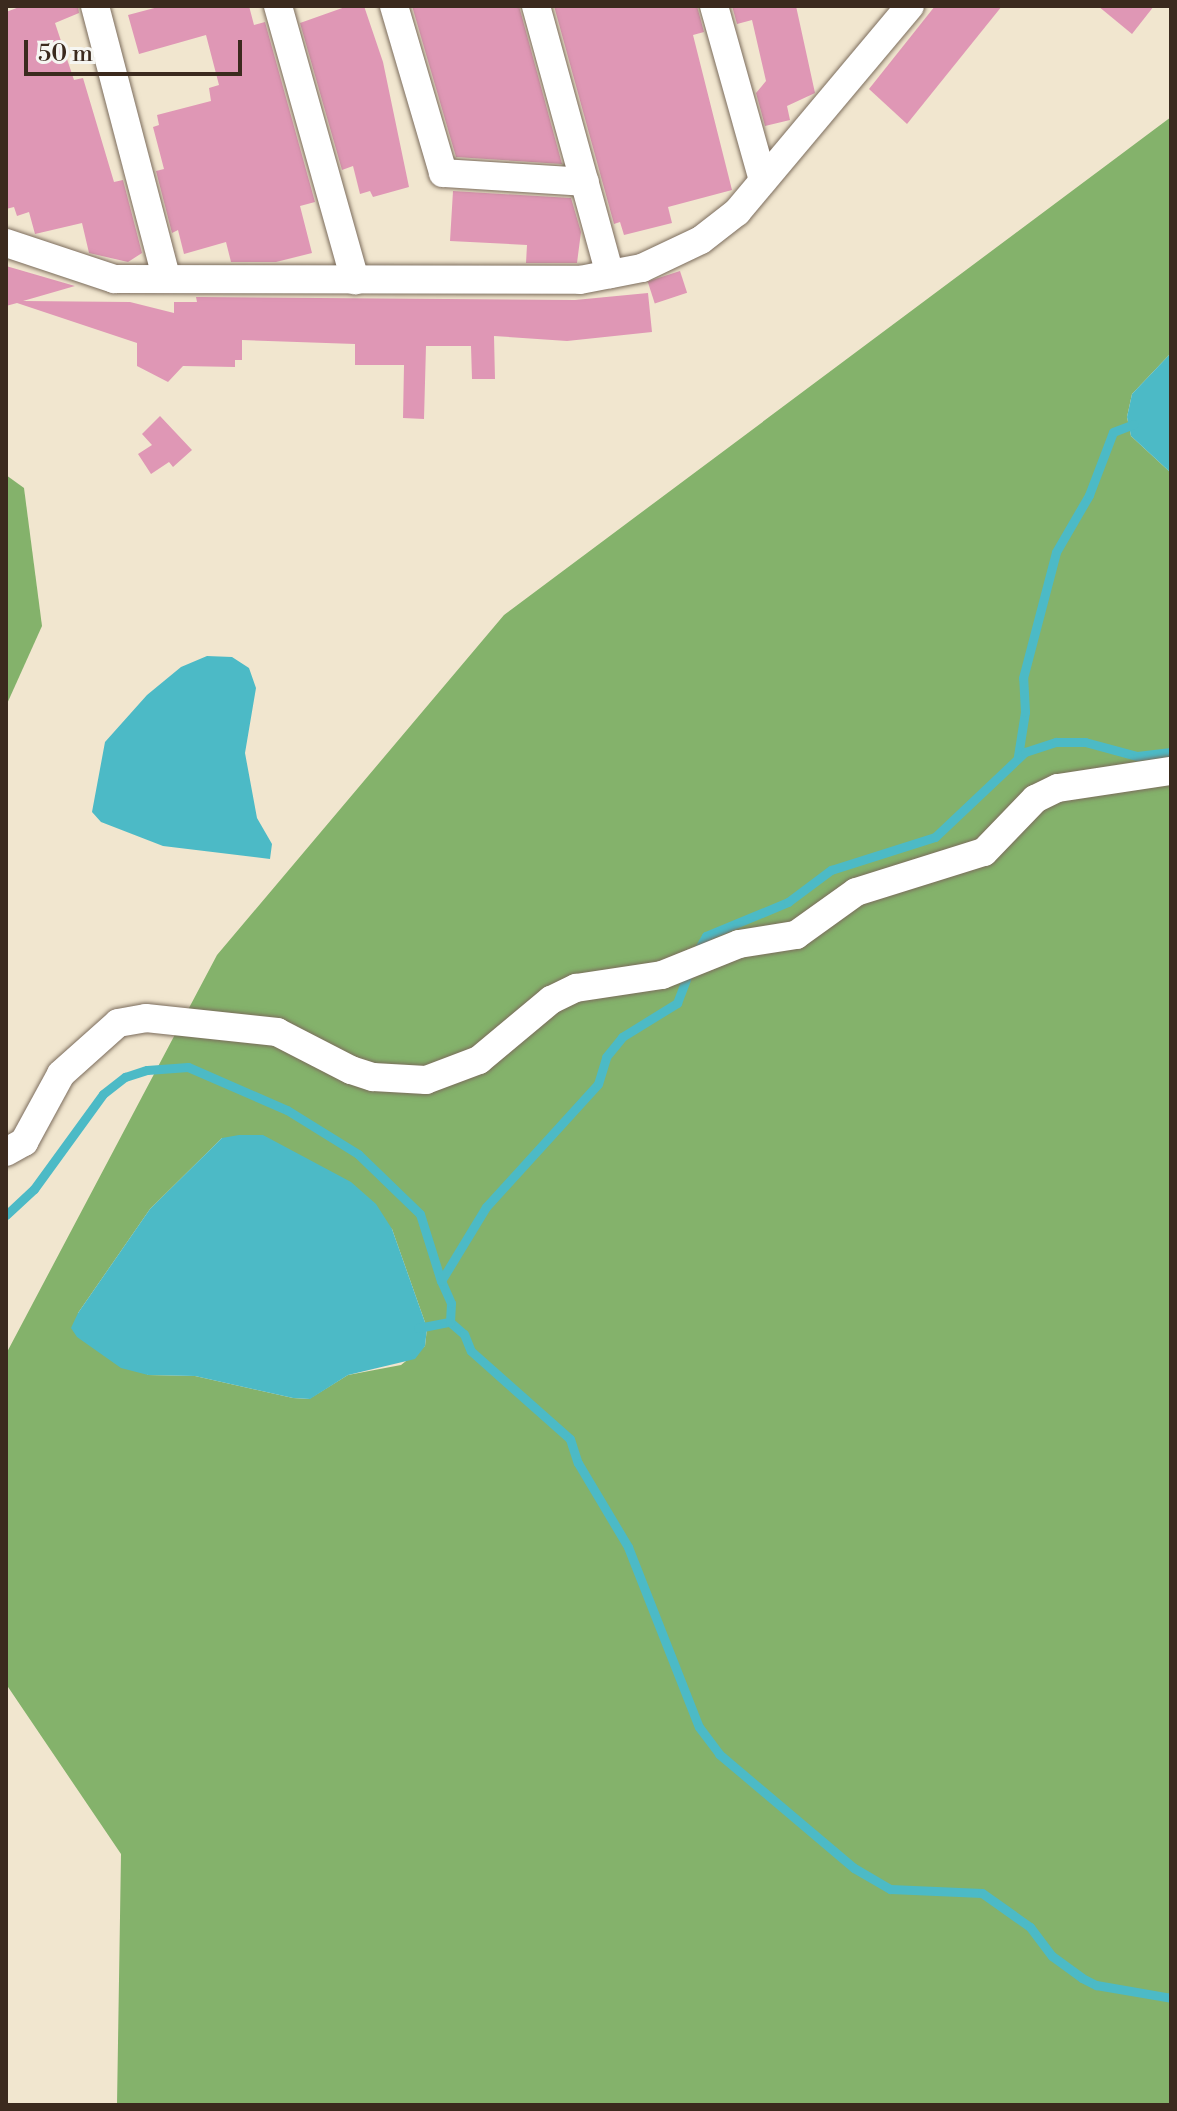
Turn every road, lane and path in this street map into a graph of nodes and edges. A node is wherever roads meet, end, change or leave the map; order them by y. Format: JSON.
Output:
{"nodes":[{"id":1,"x":95,"y":6,"type":"edge"},
{"id":2,"x":278,"y":6,"type":"edge"},
{"id":3,"x":394,"y":6,"type":"edge"},
{"id":4,"x":536,"y":6,"type":"edge"},
{"id":5,"x":714,"y":6,"type":"edge"},
{"id":6,"x":910,"y":6,"type":"edge"},
{"id":7,"x":763,"y":180,"type":"junction"},
{"id":8,"x":585,"y":182,"type":"junction"},
{"id":9,"x":6,"y":243,"type":"edge"},
{"id":10,"x":610,"y":274,"type":"junction"},
{"id":11,"x":166,"y":277,"type":"junction"},
{"id":12,"x":355,"y":280,"type":"junction"},
{"id":13,"x":1171,"y":771,"type":"edge"},
{"id":14,"x":6,"y":1152,"type":"edge"}],
"edges":[{"from":1,"to":11,"type":"street"},
{"from":2,"to":12,"type":"street"},
{"from":3,"to":8,"type":"street"},
{"from":4,"to":8,"type":"street"},
{"from":5,"to":7,"type":"street"},
{"from":6,"to":7,"type":"street"},
{"from":7,"to":10,"type":"street"},
{"from":8,"to":10,"type":"street"},
{"from":9,"to":11,"type":"street"},
{"from":10,"to":12,"type":"street"},
{"from":11,"to":12,"type":"street"},
{"from":13,"to":14,"type":"street"}]}
